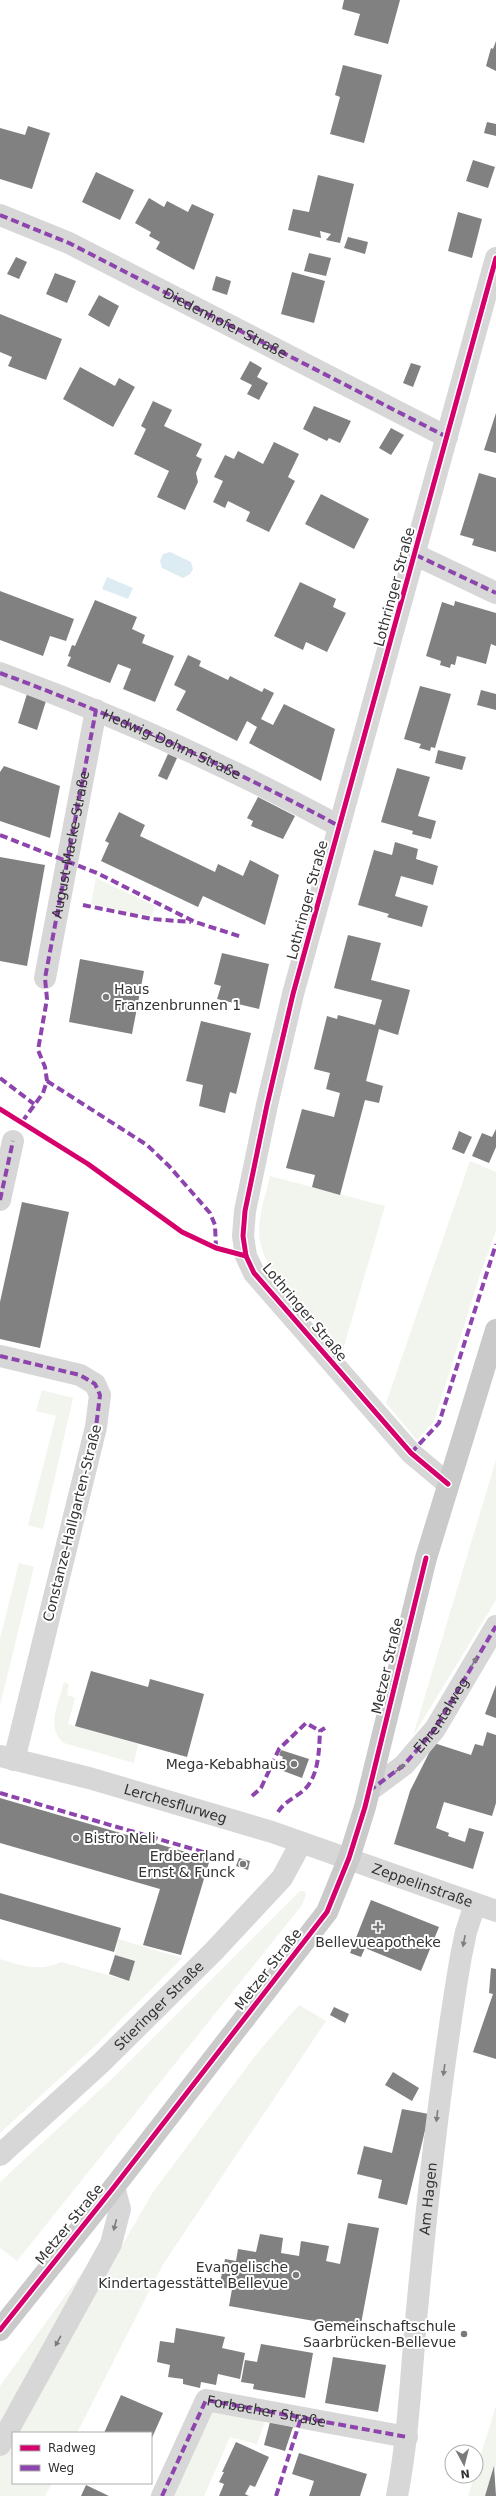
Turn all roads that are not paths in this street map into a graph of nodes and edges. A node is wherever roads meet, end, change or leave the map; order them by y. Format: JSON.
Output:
{"nodes":[{"id":1,"x":0,"y":215,"type":"edge"},
{"id":2,"x":496,"y":258,"type":"edge"},
{"id":3,"x":447,"y":436,"type":"junction"},
{"id":4,"x":416,"y":555,"type":"junction"},
{"id":5,"x":492,"y":591,"type":"edge"},
{"id":6,"x":0,"y":673,"type":"edge"},
{"id":7,"x":96,"y":710,"type":"junction"},
{"id":8,"x":339,"y":826,"type":"junction"},
{"id":9,"x":45,"y":978,"type":"dead end"},
{"id":10,"x":13,"y":1141,"type":"dead end"},
{"id":11,"x":0,"y":1200,"type":"edge"},
{"id":12,"x":496,"y":1330,"type":"edge"},
{"id":13,"x":0,"y":1356,"type":"edge"},
{"id":14,"x":448,"y":1484,"type":"junction"},
{"id":15,"x":496,"y":1626,"type":"edge"},
{"id":16,"x":7,"y":1758,"type":"edge"},
{"id":17,"x":369,"y":1791,"type":"junction"},
{"id":18,"x":301,"y":1843,"type":"junction"},
{"id":19,"x":350,"y":1858,"type":"junction"},
{"id":20,"x":475,"y":1904,"type":"junction"},
{"id":21,"x":496,"y":1911,"type":"edge"},
{"id":22,"x":0,"y":2155,"type":"edge"},
{"id":23,"x":114,"y":2188,"type":"junction"},
{"id":24,"x":0,"y":2330,"type":"edge"},
{"id":25,"x":407,"y":2437,"type":"junction"},
{"id":26,"x":0,"y":2445,"type":"edge"},
{"id":27,"x":162,"y":2496,"type":"edge"},
{"id":28,"x":397,"y":2496,"type":"edge"}],
"edges":[{"from":1,"to":3,"type":"street","name":"Diedenhofer Straße"},
{"from":2,"to":3,"type":"street","name":"Lothringer Straße"},
{"from":3,"to":4,"type":"street","name":"Lothringer Straße"},
{"from":4,"to":5,"type":"street"},
{"from":4,"to":8,"type":"street","name":"Lothringer Straße"},
{"from":6,"to":7,"type":"street","name":"Hedwig-Dohm-Straße"},
{"from":7,"to":8,"type":"street","name":"Hedwig-Dohm-Straße"},
{"from":7,"to":9,"type":"street","name":"August-Macke-Straße"},
{"from":8,"to":14,"type":"street","name":"Lothringer Straße"},
{"from":10,"to":11,"type":"street"},
{"from":12,"to":14,"type":"main road","name":"Metzer Straße"},
{"from":13,"to":16,"type":"street","name":"Constanze-Hallgarten-Straße"},
{"from":14,"to":17,"type":"main road","name":"Metzer Straße"},
{"from":17,"to":15,"type":"street","name":"Ehrentalweg","one_way":true},
{"from":16,"to":18,"type":"street","name":"Lerchesflurweg"},
{"from":17,"to":19,"type":"main road","name":"Metzer Straße"},
{"from":18,"to":19,"type":"street","name":"Lerchesflurweg"},
{"from":18,"to":22,"type":"street","name":"Stieringer Straße"},
{"from":19,"to":20,"type":"street","name":"Zeppelinstraße"},
{"from":19,"to":23,"type":"main road","name":"Metzer Straße"},
{"from":20,"to":21,"type":"street","name":"Zeppelinstraße"},
{"from":20,"to":25,"type":"street","name":"Am Hagen","one_way":true},
{"from":23,"to":24,"type":"main road","name":"Metzer Straße"},
{"from":23,"to":26,"type":"street","one_way":true},
{"from":25,"to":27,"type":"street","name":"Forbacher Straße"},
{"from":25,"to":28,"type":"street","name":"Am Hagen"}]}
